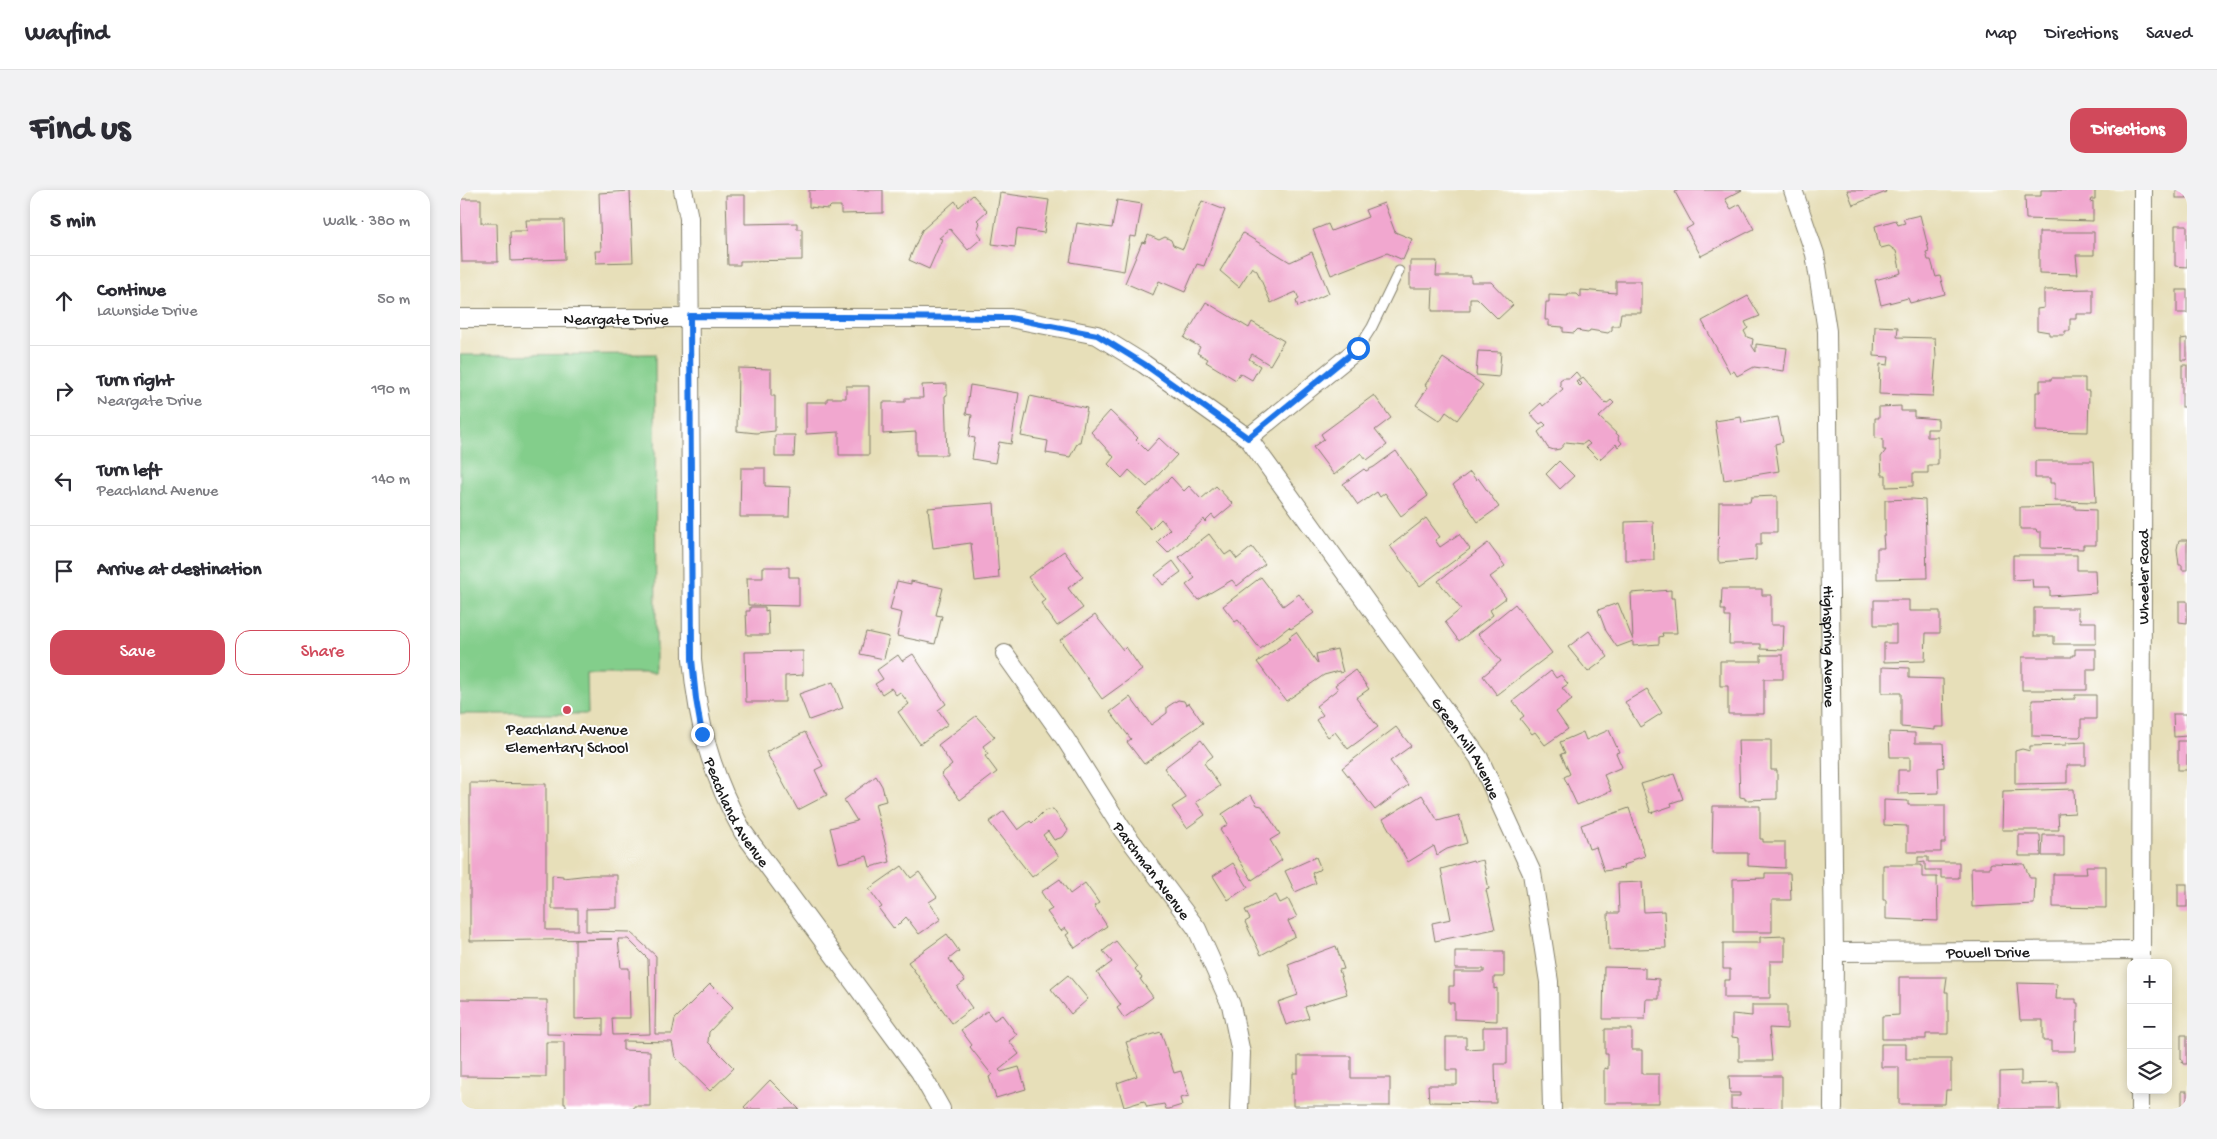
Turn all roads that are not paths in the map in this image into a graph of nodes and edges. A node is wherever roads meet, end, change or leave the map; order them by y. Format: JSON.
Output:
{"nodes":[{"id":1,"x":683,"y":190,"type":"edge"},
{"id":2,"x":1793,"y":190,"type":"edge"},
{"id":3,"x":2143,"y":190,"type":"edge"},
{"id":4,"x":1399,"y":271,"type":"dead end"},
{"id":5,"x":690,"y":316,"type":"junction"},
{"id":6,"x":460,"y":318,"type":"edge"},
{"id":7,"x":1358,"y":348,"type":"joint"},
{"id":8,"x":1248,"y":438,"type":"junction"},
{"id":9,"x":1005,"y":654,"type":"dead end"},
{"id":10,"x":1834,"y":952,"type":"junction"},
{"id":11,"x":2141,"y":957,"type":"edge"},
{"id":12,"x":2140,"y":1094,"type":"edge"},
{"id":13,"x":941,"y":1109,"type":"edge"},
{"id":14,"x":1239,"y":1109,"type":"edge"},
{"id":15,"x":1552,"y":1109,"type":"edge"},
{"id":16,"x":1833,"y":1109,"type":"edge"},
{"id":17,"x":2140,"y":1109,"type":"edge"}],
"edges":[{"from":1,"to":5,"type":"street","name":"Peachland Avenue"},
{"from":2,"to":10,"type":"street","name":"Highspring Avenue"},
{"from":3,"to":11,"type":"street","name":"Wheeler Road"},
{"from":4,"to":7,"type":"lane"},
{"from":5,"to":6,"type":"street","name":"Neargate Drive"},
{"from":5,"to":8,"type":"street","name":"Neargate Drive"},
{"from":5,"to":13,"type":"street","name":"Peachland Avenue"},
{"from":7,"to":8,"type":"street"},
{"from":8,"to":15,"type":"street","name":"Green Mill Avenue"},
{"from":9,"to":14,"type":"street","name":"Parchman Avenue"},
{"from":10,"to":11,"type":"street","name":"Powell Drive"},
{"from":10,"to":16,"type":"street","name":"Highspring Avenue"},
{"from":12,"to":17,"type":"street"}]}
